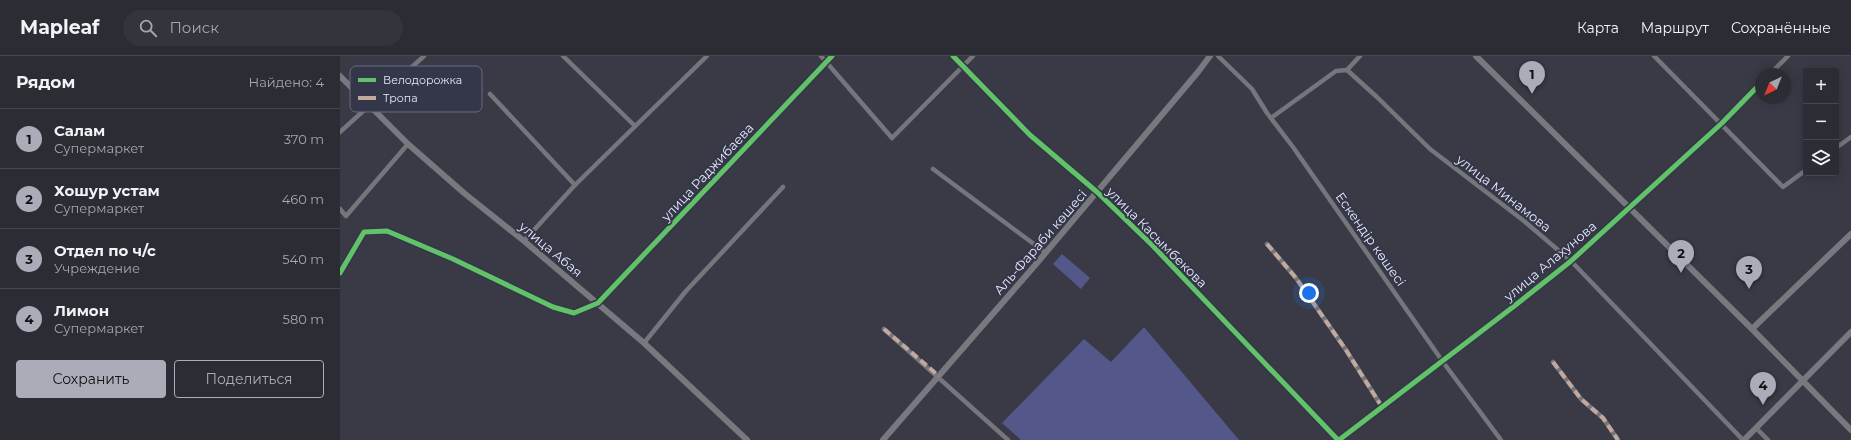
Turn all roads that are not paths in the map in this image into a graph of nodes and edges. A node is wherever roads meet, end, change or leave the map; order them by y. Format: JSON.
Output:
{"nodes":[{"id":1,"x":424,"y":56,"type":"edge"},
{"id":2,"x":563,"y":56,"type":"edge"},
{"id":3,"x":707,"y":56,"type":"edge"},
{"id":4,"x":821,"y":56,"type":"edge"},
{"id":5,"x":832,"y":56,"type":"edge"},
{"id":6,"x":953,"y":56,"type":"edge"},
{"id":7,"x":973,"y":56,"type":"edge"},
{"id":8,"x":1210,"y":56,"type":"edge"},
{"id":9,"x":1218,"y":56,"type":"edge"},
{"id":10,"x":1360,"y":56,"type":"edge"},
{"id":11,"x":1476,"y":56,"type":"edge"},
{"id":12,"x":1654,"y":56,"type":"edge"},
{"id":13,"x":1788,"y":56,"type":"edge"},
{"id":14,"x":827,"y":61,"type":"junction"},
{"id":15,"x":413,"y":66,"type":"edge"},
{"id":16,"x":964,"y":66,"type":"junction"},
{"id":17,"x":1776,"y":68,"type":"edge"},
{"id":18,"x":1347,"y":70,"type":"junction"},
{"id":19,"x":340,"y":76,"type":"edge"},
{"id":20,"x":350,"y":86,"type":"edge"},
{"id":21,"x":1755,"y":89,"type":"edge"},
{"id":22,"x":490,"y":94,"type":"dead end"},
{"id":23,"x":363,"y":112,"type":"edge"},
{"id":24,"x":376,"y":112,"type":"edge"},
{"id":25,"x":1271,"y":118,"type":"junction"},
{"id":26,"x":1722,"y":123,"type":"junction"},
{"id":27,"x":635,"y":126,"type":"junction"},
{"id":28,"x":340,"y":132,"type":"edge"},
{"id":29,"x":1851,"y":136,"type":"edge"},
{"id":30,"x":408,"y":144,"type":"junction"},
{"id":31,"x":1839,"y":146,"type":"edge"},
{"id":32,"x":933,"y":169,"type":"dead end"},
{"id":33,"x":1803,"y":172,"type":"edge"},
{"id":34,"x":575,"y":185,"type":"junction"},
{"id":35,"x":783,"y":187,"type":"dead end"},
{"id":36,"x":1097,"y":192,"type":"junction"},
{"id":37,"x":1629,"y":207,"type":"junction"},
{"id":38,"x":340,"y":208,"type":"edge"},
{"id":39,"x":1851,"y":234,"type":"edge"},
{"id":40,"x":524,"y":241,"type":"junction"},
{"id":41,"x":1266,"y":244,"type":"dead end"},
{"id":42,"x":1046,"y":253,"type":"junction"},
{"id":43,"x":1571,"y":261,"type":"junction"},
{"id":44,"x":340,"y":273,"type":"edge"},
{"id":45,"x":598,"y":303,"type":"junction"},
{"id":46,"x":884,"y":329,"type":"dead end"},
{"id":47,"x":1752,"y":329,"type":"junction"},
{"id":48,"x":1851,"y":332,"type":"edge"},
{"id":49,"x":644,"y":343,"type":"junction"},
{"id":50,"x":1443,"y":362,"type":"junction"},
{"id":51,"x":1553,"y":362,"type":"dead end"},
{"id":52,"x":938,"y":376,"type":"junction"},
{"id":53,"x":1803,"y":381,"type":"junction"},
{"id":54,"x":1382,"y":407,"type":"junction"},
{"id":55,"x":1756,"y":428,"type":"junction"},
{"id":56,"x":1851,"y":430,"type":"edge"},
{"id":57,"x":747,"y":440,"type":"edge"},
{"id":58,"x":883,"y":440,"type":"edge"},
{"id":59,"x":1008,"y":440,"type":"edge"},
{"id":60,"x":1339,"y":440,"type":"edge"},
{"id":61,"x":1501,"y":440,"type":"edge"},
{"id":62,"x":1618,"y":440,"type":"edge"},
{"id":63,"x":1744,"y":440,"type":"edge"},
{"id":64,"x":1768,"y":440,"type":"edge"}],
"edges":[{"from":1,"to":15,"type":"street"},
{"from":2,"to":27,"type":"street"},
{"from":3,"to":27,"type":"street"},
{"from":4,"to":14,"type":"street"},
{"from":5,"to":14,"type":"street","name":"улица Раджибаева"},
{"from":6,"to":16,"type":"street","name":"улица Касымбекова"},
{"from":7,"to":16,"type":"street"},
{"from":8,"to":36,"type":"main road","name":"Аль-Фараби көшесі"},
{"from":9,"to":25,"type":"street","name":"Ескендір көшесі"},
{"from":10,"to":18,"type":"street"},
{"from":11,"to":37,"type":"main road"},
{"from":12,"to":26,"type":"street"},
{"from":13,"to":17,"type":"street"},
{"from":14,"to":16,"type":"street"},
{"from":14,"to":45,"type":"street","name":"улица Раджибаева"},
{"from":16,"to":36,"type":"street","name":"улица Касымбекова"},
{"from":18,"to":25,"type":"street"},
{"from":18,"to":43,"type":"street","name":"улица Минамова"},
{"from":19,"to":20,"type":"main road","name":"улица Абая"},
{"from":21,"to":26,"type":"street","name":"улица Алахунова"},
{"from":22,"to":34,"type":"street"},
{"from":23,"to":28,"type":"street"},
{"from":24,"to":30,"type":"main road","name":"улица Абая"},
{"from":25,"to":50,"type":"street","name":"Ескендір көшесі"},
{"from":26,"to":33,"type":"street"},
{"from":26,"to":37,"type":"street","name":"улица Алахунова"},
{"from":27,"to":34,"type":"street"},
{"from":29,"to":31,"type":"street"},
{"from":30,"to":38,"type":"street"},
{"from":30,"to":40,"type":"main road","name":"улица Абая"},
{"from":32,"to":42,"type":"street"},
{"from":34,"to":40,"type":"street"},
{"from":35,"to":49,"type":"street"},
{"from":36,"to":42,"type":"main road","name":"Аль-Фараби көшесі"},
{"from":36,"to":60,"type":"street","name":"улица Касымбекова"},
{"from":37,"to":43,"type":"street","name":"улица Алахунова"},
{"from":37,"to":47,"type":"main road"},
{"from":39,"to":47,"type":"main road"},
{"from":40,"to":45,"type":"main road","name":"улица Абая"},
{"from":41,"to":54,"type":"street"},
{"from":42,"to":52,"type":"main road","name":"Аль-Фараби көшесі"},
{"from":43,"to":50,"type":"street","name":"улица Алахунова"},
{"from":43,"to":63,"type":"street","name":"улица Минамова"},
{"from":44,"to":45,"type":"street"},
{"from":45,"to":49,"type":"main road","name":"улица Абая"},
{"from":46,"to":52,"type":"street"},
{"from":47,"to":53,"type":"main road"},
{"from":48,"to":53,"type":"main road"},
{"from":49,"to":57,"type":"main road","name":"улица Абая"},
{"from":50,"to":54,"type":"street","name":"улица Алахунова"},
{"from":50,"to":61,"type":"street","name":"Ескендір көшесі"},
{"from":51,"to":62,"type":"street"},
{"from":52,"to":58,"type":"main road","name":"Аль-Фараби көшесі"},
{"from":52,"to":59,"type":"street"},
{"from":53,"to":55,"type":"main road"},
{"from":53,"to":56,"type":"main road"},
{"from":54,"to":60,"type":"street","name":"улица Алахунова"},
{"from":55,"to":63,"type":"main road"},
{"from":55,"to":64,"type":"street"}]}
